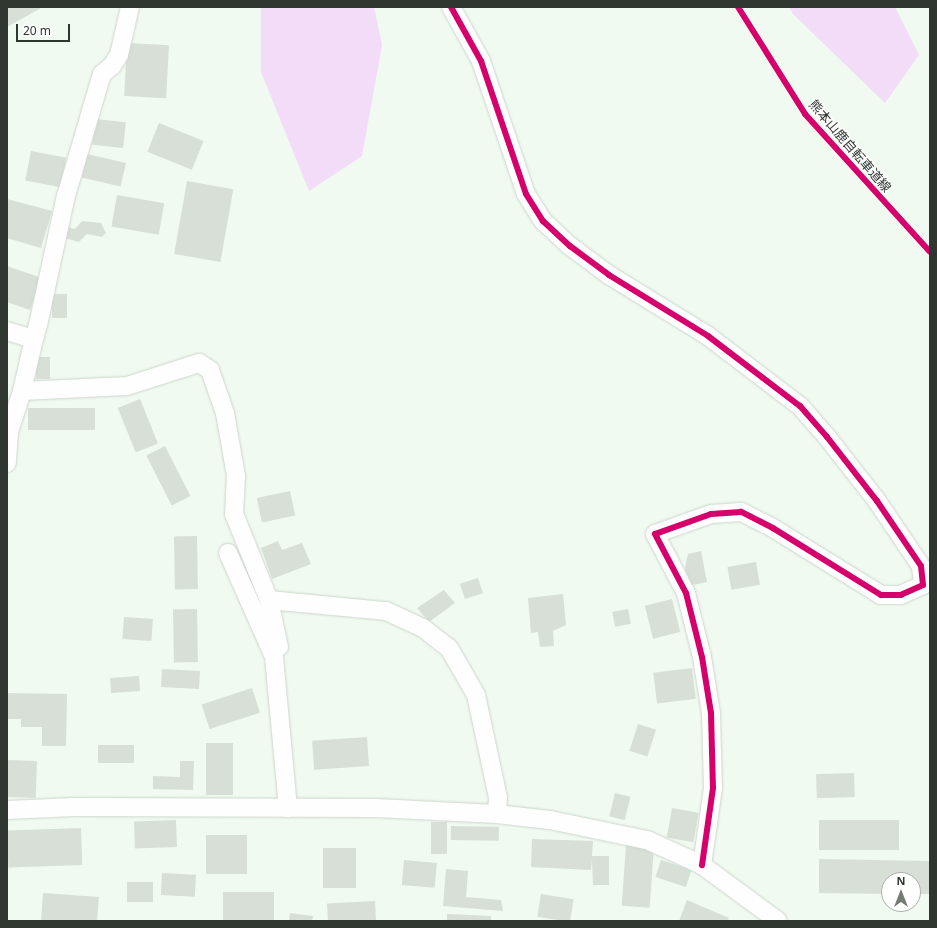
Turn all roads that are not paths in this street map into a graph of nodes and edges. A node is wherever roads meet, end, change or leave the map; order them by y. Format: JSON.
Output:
{"nodes":[{"id":1,"x":130,"y":7,"type":"edge"},
{"id":2,"x":451,"y":7,"type":"edge"},
{"id":3,"x":7,"y":331,"type":"edge"},
{"id":4,"x":34,"y":339,"type":"junction"},
{"id":5,"x":22,"y":391,"type":"junction"},
{"id":6,"x":7,"y":463,"type":"edge"},
{"id":7,"x":228,"y":553,"type":"dead end"},
{"id":8,"x":269,"y":600,"type":"junction"},
{"id":9,"x":274,"y":656,"type":"junction"},
{"id":10,"x":288,"y":808,"type":"junction"},
{"id":11,"x":7,"y":810,"type":"edge"},
{"id":12,"x":497,"y":814,"type":"junction"},
{"id":13,"x":702,"y":865,"type":"junction"},
{"id":14,"x":778,"y":921,"type":"edge"}],
"edges":[{"from":1,"to":4,"type":"street"},
{"from":2,"to":13,"type":"street"},
{"from":3,"to":4,"type":"street"},
{"from":4,"to":5,"type":"street"},
{"from":5,"to":6,"type":"street"},
{"from":5,"to":8,"type":"street"},
{"from":7,"to":9,"type":"street"},
{"from":8,"to":9,"type":"street"},
{"from":8,"to":12,"type":"street"},
{"from":9,"to":10,"type":"street"},
{"from":10,"to":11,"type":"street"},
{"from":10,"to":12,"type":"street"},
{"from":12,"to":13,"type":"street"},
{"from":13,"to":14,"type":"street"}]}
